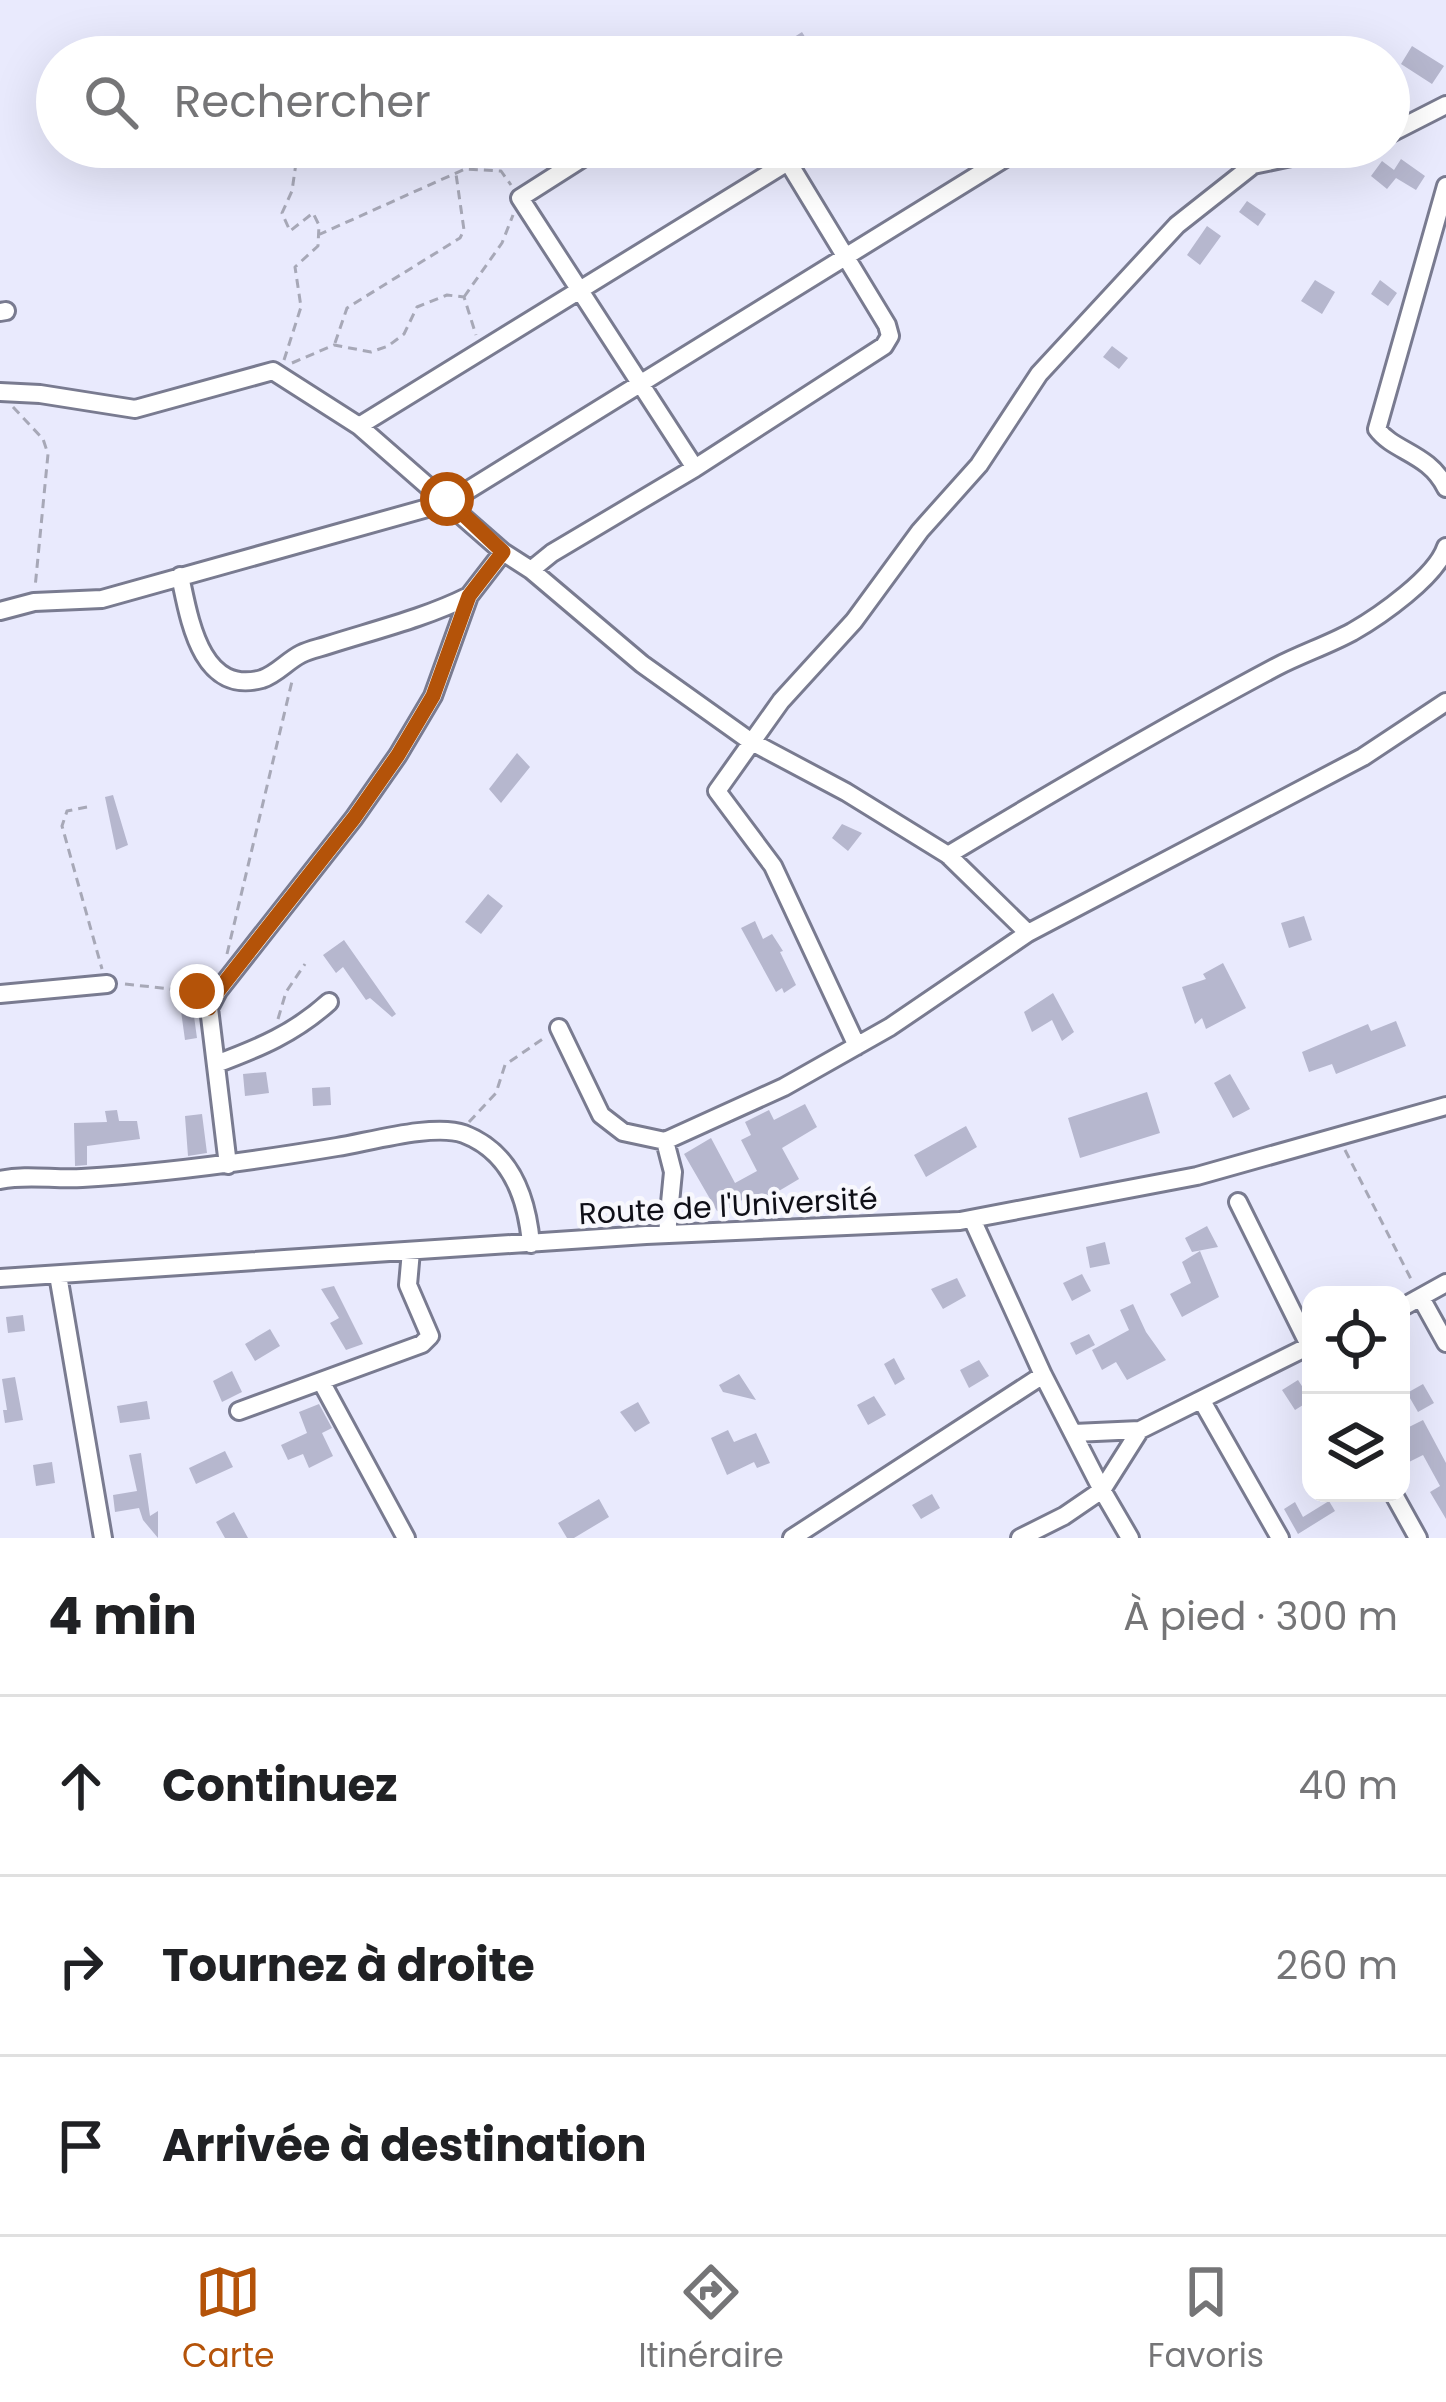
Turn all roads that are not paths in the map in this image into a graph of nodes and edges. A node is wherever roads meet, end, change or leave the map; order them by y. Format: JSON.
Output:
{"nodes":[{"id":1,"x":1446,"y":105,"type":"edge"},
{"id":2,"x":1410,"y":123,"type":"edge"},
{"id":3,"x":567,"y":168,"type":"edge"},
{"id":4,"x":763,"y":168,"type":"edge"},
{"id":5,"x":793,"y":168,"type":"edge"},
{"id":6,"x":989,"y":168,"type":"edge"},
{"id":7,"x":1249,"y":168,"type":"edge"},
{"id":8,"x":1446,"y":186,"type":"edge"},
{"id":9,"x":847,"y":256,"type":"junction"},
{"id":10,"x":581,"y":292,"type":"junction"},
{"id":11,"x":642,"y":383,"type":"junction"},
{"id":12,"x":0,"y":392,"type":"edge"},
{"id":13,"x":359,"y":426,"type":"junction"},
{"id":14,"x":695,"y":468,"type":"junction"},
{"id":15,"x":1446,"y":488,"type":"edge"},
{"id":16,"x":449,"y":502,"type":"junction"},
{"id":17,"x":1446,"y":547,"type":"edge"},
{"id":18,"x":503,"y":552,"type":"junction"},
{"id":19,"x":531,"y":570,"type":"junction"},
{"id":20,"x":180,"y":576,"type":"junction"},
{"id":21,"x":469,"y":596,"type":"junction"},
{"id":22,"x":0,"y":610,"type":"edge"},
{"id":23,"x":1446,"y":702,"type":"edge"},
{"id":24,"x":750,"y":741,"type":"junction"},
{"id":25,"x":948,"y":855,"type":"junction"},
{"id":26,"x":1028,"y":933,"type":"junction"},
{"id":27,"x":107,"y":984,"type":"road end"},
{"id":28,"x":0,"y":994,"type":"edge"},
{"id":29,"x":329,"y":1002,"type":"dead end"},
{"id":30,"x":559,"y":1028,"type":"road end"},
{"id":31,"x":857,"y":1046,"type":"junction"},
{"id":32,"x":216,"y":1064,"type":"junction"},
{"id":33,"x":1446,"y":1106,"type":"edge"},
{"id":34,"x":665,"y":1141,"type":"junction"},
{"id":35,"x":228,"y":1166,"type":"junction"},
{"id":36,"x":0,"y":1180,"type":"edge"},
{"id":37,"x":1238,"y":1202,"type":"dead end"},
{"id":38,"x":972,"y":1219,"type":"junction"},
{"id":39,"x":667,"y":1234,"type":"junction"},
{"id":40,"x":531,"y":1244,"type":"junction"},
{"id":41,"x":411,"y":1251,"type":"junction"},
{"id":42,"x":58,"y":1276,"type":"junction"},
{"id":43,"x":0,"y":1277,"type":"edge"},
{"id":44,"x":1446,"y":1283,"type":"edge"},
{"id":45,"x":1421,"y":1298,"type":"junction"},
{"id":46,"x":1410,"y":1304,"type":"edge"},
{"id":47,"x":1302,"y":1330,"type":"edge"},
{"id":48,"x":1446,"y":1343,"type":"edge"},
{"id":49,"x":1302,"y":1350,"type":"edge"},
{"id":50,"x":1043,"y":1375,"type":"junction"},
{"id":51,"x":322,"y":1383,"type":"junction"},
{"id":52,"x":1202,"y":1401,"type":"junction"},
{"id":53,"x":239,"y":1411,"type":"dead end"},
{"id":54,"x":1140,"y":1430,"type":"junction"},
{"id":55,"x":1074,"y":1433,"type":"junction"},
{"id":56,"x":1102,"y":1490,"type":"junction"},
{"id":57,"x":1398,"y":1502,"type":"edge"},
{"id":58,"x":104,"y":1538,"type":"edge"},
{"id":59,"x":406,"y":1538,"type":"edge"},
{"id":60,"x":792,"y":1538,"type":"edge"},
{"id":61,"x":1020,"y":1538,"type":"edge"},
{"id":62,"x":1130,"y":1538,"type":"edge"},
{"id":63,"x":1280,"y":1538,"type":"edge"},
{"id":64,"x":1418,"y":1538,"type":"edge"}],
"edges":[{"from":1,"to":2,"type":"street"},
{"from":3,"to":10,"type":"street"},
{"from":4,"to":10,"type":"street"},
{"from":5,"to":9,"type":"street"},
{"from":6,"to":9,"type":"street"},
{"from":7,"to":24,"type":"street"},
{"from":8,"to":15,"type":"street"},
{"from":9,"to":11,"type":"street"},
{"from":9,"to":14,"type":"street"},
{"from":10,"to":11,"type":"street"},
{"from":10,"to":13,"type":"street"},
{"from":11,"to":14,"type":"street"},
{"from":11,"to":16,"type":"street"},
{"from":12,"to":13,"type":"street"},
{"from":13,"to":16,"type":"street"},
{"from":14,"to":19,"type":"street"},
{"from":16,"to":18,"type":"street"},
{"from":16,"to":20,"type":"street"},
{"from":17,"to":25,"type":"street"},
{"from":18,"to":19,"type":"street"},
{"from":18,"to":21,"type":"street"},
{"from":19,"to":24,"type":"street"},
{"from":20,"to":21,"type":"street"},
{"from":20,"to":22,"type":"street"},
{"from":21,"to":32,"type":"street"},
{"from":23,"to":26,"type":"street"},
{"from":24,"to":25,"type":"street"},
{"from":24,"to":31,"type":"street"},
{"from":25,"to":26,"type":"street"},
{"from":26,"to":31,"type":"street"},
{"from":27,"to":28,"type":"street"},
{"from":29,"to":32,"type":"street"},
{"from":30,"to":34,"type":"street"},
{"from":31,"to":34,"type":"street"},
{"from":32,"to":35,"type":"street"},
{"from":33,"to":38,"type":"street","name":"Route de l'Université"},
{"from":34,"to":39,"type":"street"},
{"from":35,"to":36,"type":"street"},
{"from":35,"to":40,"type":"street"},
{"from":37,"to":47,"type":"street"},
{"from":38,"to":39,"type":"street","name":"Route de l'Université"},
{"from":38,"to":50,"type":"street"},
{"from":39,"to":40,"type":"street","name":"Route de l'Université"},
{"from":40,"to":41,"type":"street","name":"Route de l'Université"},
{"from":41,"to":42,"type":"street","name":"Route de l'Université"},
{"from":41,"to":51,"type":"street"},
{"from":42,"to":43,"type":"street","name":"Route de l'Université"},
{"from":42,"to":58,"type":"street"},
{"from":44,"to":45,"type":"street"},
{"from":45,"to":46,"type":"street"},
{"from":45,"to":48,"type":"street"},
{"from":49,"to":52,"type":"street"},
{"from":50,"to":55,"type":"street"},
{"from":50,"to":60,"type":"street"},
{"from":51,"to":53,"type":"street"},
{"from":51,"to":59,"type":"street"},
{"from":52,"to":54,"type":"street"},
{"from":52,"to":63,"type":"street"},
{"from":54,"to":55,"type":"street"},
{"from":54,"to":56,"type":"street"},
{"from":55,"to":56,"type":"street"},
{"from":56,"to":61,"type":"street"},
{"from":56,"to":62,"type":"street"},
{"from":57,"to":64,"type":"street"}]}
